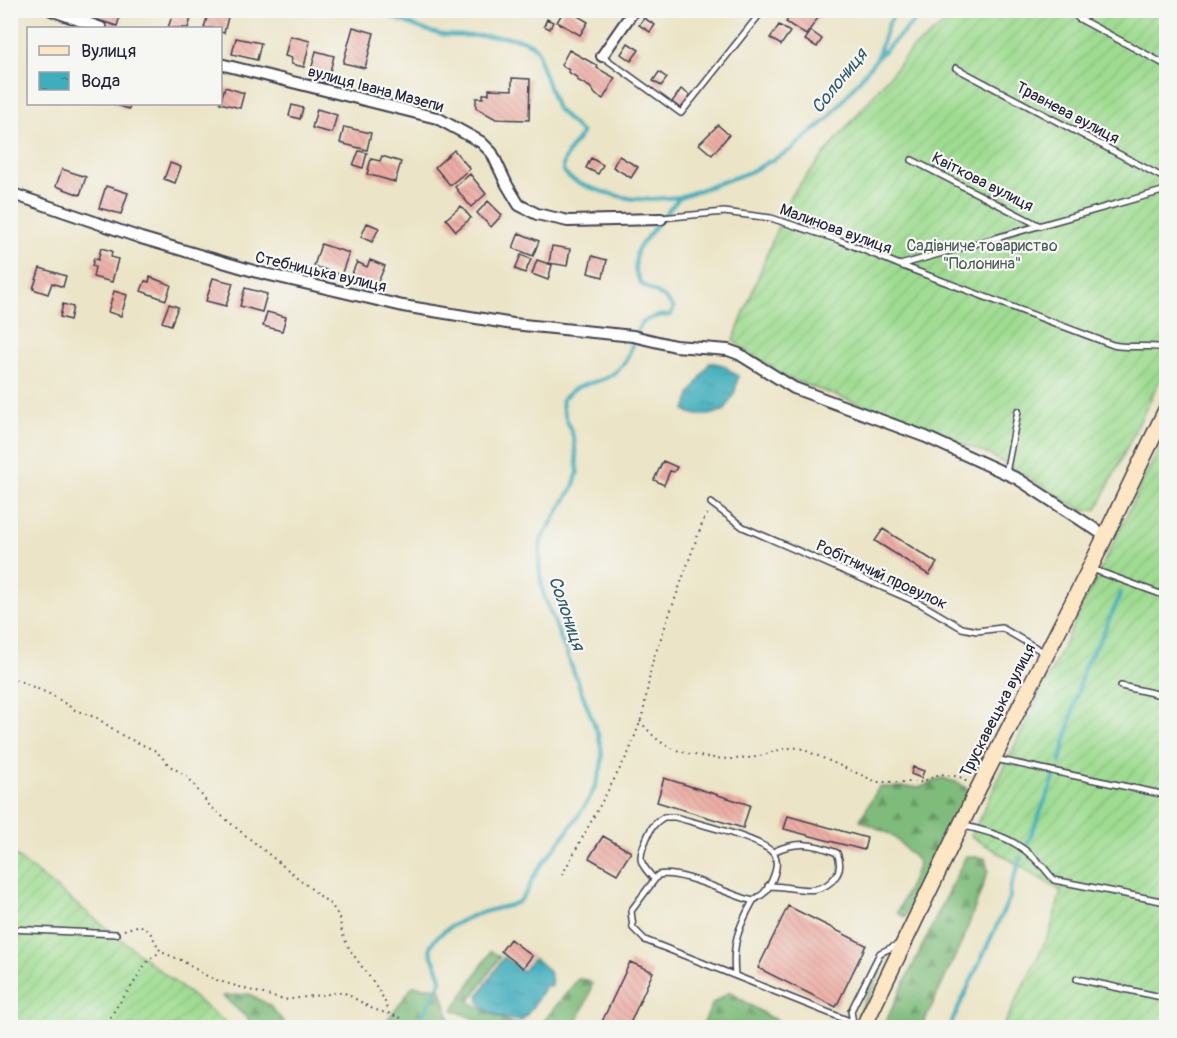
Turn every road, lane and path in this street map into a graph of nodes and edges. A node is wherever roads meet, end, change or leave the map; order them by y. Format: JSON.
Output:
{"nodes":[{"id":1,"x":51,"y":10,"type":"edge"},
{"id":2,"x":634,"y":10,"type":"edge"},
{"id":3,"x":763,"y":10,"type":"edge"},
{"id":4,"x":1078,"y":18,"type":"dead end"},
{"id":5,"x":98,"y":27,"type":"edge"},
{"id":6,"x":602,"y":56,"type":"joint"},
{"id":7,"x":222,"y":64,"type":"edge"},
{"id":8,"x":1167,"y":65,"type":"edge"},
{"id":9,"x":956,"y":68,"type":"dead end"},
{"id":10,"x":912,"y":160,"type":"dead end"},
{"id":11,"x":1167,"y":180,"type":"edge"},
{"id":12,"x":1167,"y":190,"type":"edge"},
{"id":13,"x":10,"y":193,"type":"edge"},
{"id":14,"x":661,"y":219,"type":"joint"},
{"id":15,"x":1040,"y":226,"type":"junction"},
{"id":16,"x":900,"y":266,"type":"junction"},
{"id":17,"x":1167,"y":348,"type":"edge"},
{"id":18,"x":1167,"y":410,"type":"edge"},
{"id":19,"x":1018,"y":411,"type":"dead end"},
{"id":20,"x":1006,"y":473,"type":"junction"},
{"id":21,"x":714,"y":506,"type":"joint"},
{"id":22,"x":1104,"y":535,"type":"junction"},
{"id":23,"x":1090,"y":568,"type":"junction"},
{"id":24,"x":1167,"y":596,"type":"edge"},
{"id":25,"x":1046,"y":653,"type":"junction"},
{"id":26,"x":10,"y":676,"type":"edge"},
{"id":27,"x":1121,"y":686,"type":"dead end"},
{"id":28,"x":1167,"y":696,"type":"edge"},
{"id":29,"x":640,"y":721,"type":"junction"},
{"id":30,"x":993,"y":758,"type":"junction"},
{"id":31,"x":978,"y":789,"type":"junction"},
{"id":32,"x":1167,"y":795,"type":"edge"},
{"id":33,"x":961,"y":825,"type":"junction"},
{"id":34,"x":773,"y":852,"type":"junction"},
{"id":35,"x":562,"y":874,"type":"dead end"},
{"id":36,"x":654,"y":879,"type":"junction"},
{"id":37,"x":768,"y":886,"type":"junction"},
{"id":38,"x":753,"y":901,"type":"junction"},
{"id":39,"x":1167,"y":902,"type":"edge"},
{"id":40,"x":10,"y":929,"type":"edge"},
{"id":41,"x":116,"y":934,"type":"joint"},
{"id":42,"x":161,"y":952,"type":"junction"},
{"id":43,"x":735,"y":975,"type":"junction"},
{"id":44,"x":1077,"y":979,"type":"dead end"},
{"id":45,"x":1167,"y":998,"type":"edge"},
{"id":46,"x":389,"y":1014,"type":"junction"},
{"id":47,"x":858,"y":1025,"type":"edge"},
{"id":48,"x":410,"y":1027,"type":"edge"},
{"id":49,"x":105,"y":1028,"type":"edge"},
{"id":50,"x":857,"y":1028,"type":"edge"}],
"edges":[{"from":1,"to":5,"type":"street"},
{"from":2,"to":6,"type":"street"},
{"from":3,"to":6,"type":"lane"},
{"from":4,"to":8,"type":"lane"},
{"from":7,"to":14,"type":"street","name":"вулиця Івана Мазепи"},
{"from":9,"to":11,"type":"lane","name":"Травнева вулиця"},
{"from":10,"to":15,"type":"lane","name":"Квіткова вулиця"},
{"from":12,"to":15,"type":"lane"},
{"from":13,"to":20,"type":"street","name":"Стебницька вулиця"},
{"from":14,"to":16,"type":"lane","name":"Малинова вулиця"},
{"from":15,"to":16,"type":"lane"},
{"from":16,"to":17,"type":"lane","name":"Малинова вулиця"},
{"from":18,"to":22,"type":"street","name":"Трускавецька вулиця"},
{"from":19,"to":20,"type":"lane"},
{"from":20,"to":22,"type":"street","name":"Стебницька вулиця"},
{"from":21,"to":25,"type":"lane","name":"Робітничий провулок"},
{"from":21,"to":29,"type":"path"},
{"from":22,"to":23,"type":"street","name":"Трускавецька вулиця"},
{"from":23,"to":24,"type":"lane"},
{"from":23,"to":25,"type":"street","name":"Трускавецька вулиця"},
{"from":25,"to":30,"type":"street","name":"Трускавецька вулиця"},
{"from":26,"to":46,"type":"path"},
{"from":27,"to":28,"type":"lane"},
{"from":29,"to":31,"type":"path"},
{"from":29,"to":35,"type":"path"},
{"from":30,"to":31,"type":"street","name":"Трускавецька вулиця"},
{"from":30,"to":32,"type":"lane"},
{"from":31,"to":33,"type":"street","name":"Трускавецька вулиця"},
{"from":33,"to":39,"type":"lane"},
{"from":33,"to":47,"type":"street","name":"Трускавецька вулиця"},
{"from":34,"to":36,"type":"lane"},
{"from":34,"to":37,"type":"lane"},
{"from":34,"to":37,"type":"lane"},
{"from":36,"to":38,"type":"lane"},
{"from":36,"to":43,"type":"lane"},
{"from":37,"to":38,"type":"lane"},
{"from":38,"to":43,"type":"lane"},
{"from":40,"to":41,"type":"lane"},
{"from":41,"to":42,"type":"path"},
{"from":42,"to":46,"type":"path"},
{"from":42,"to":49,"type":"path"},
{"from":43,"to":47,"type":"lane"},
{"from":44,"to":45,"type":"lane"},
{"from":46,"to":48,"type":"path"},
{"from":47,"to":50,"type":"lane"}]}
